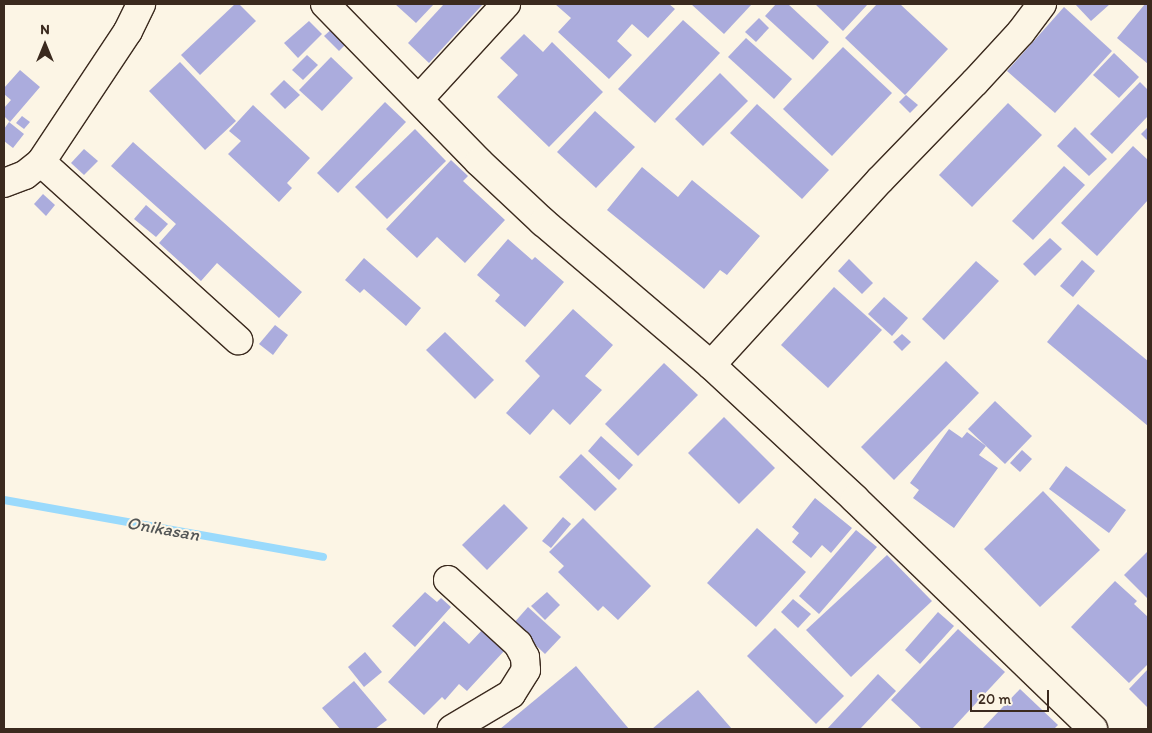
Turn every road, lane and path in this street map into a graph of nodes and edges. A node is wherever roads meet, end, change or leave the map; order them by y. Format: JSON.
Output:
{"nodes":[{"id":1,"x":141,"y":4,"type":"edge"},
{"id":2,"x":325,"y":4,"type":"edge"},
{"id":3,"x":506,"y":4,"type":"edge"},
{"id":4,"x":1042,"y":4,"type":"edge"},
{"id":5,"x":419,"y":99,"type":"junction"},
{"id":6,"x":40,"y":162,"type":"junction"},
{"id":7,"x":4,"y":183,"type":"edge"},
{"id":8,"x":238,"y":340,"type":"dead end"},
{"id":9,"x":711,"y":366,"type":"junction"},
{"id":10,"x":448,"y":580,"type":"dead end"},
{"id":11,"x":452,"y":729,"type":"edge"},
{"id":12,"x":1093,"y":729,"type":"edge"}],
"edges":[{"from":1,"to":6,"type":"street"},
{"from":2,"to":5,"type":"street"},
{"from":3,"to":5,"type":"street"},
{"from":4,"to":9,"type":"street"},
{"from":5,"to":9,"type":"street"},
{"from":6,"to":7,"type":"street"},
{"from":6,"to":8,"type":"street"},
{"from":9,"to":12,"type":"street"},
{"from":10,"to":11,"type":"street"}]}
